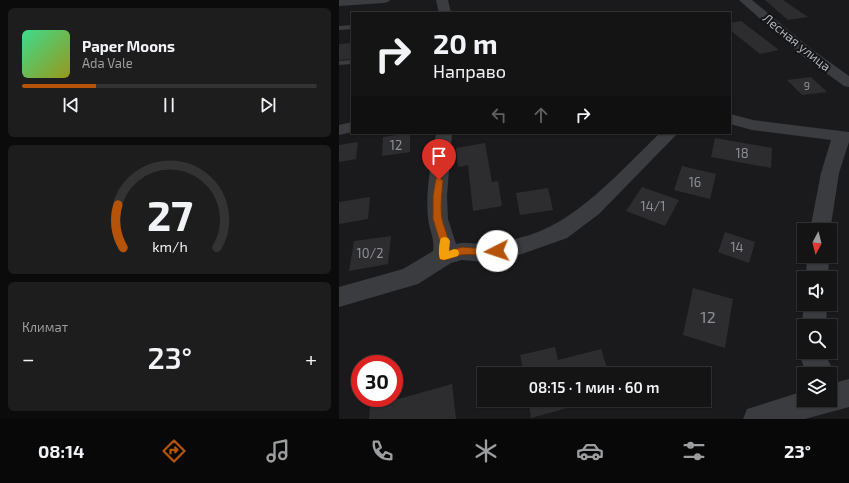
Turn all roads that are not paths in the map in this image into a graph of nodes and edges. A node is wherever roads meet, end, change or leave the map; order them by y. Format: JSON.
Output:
{"nodes":[{"id":1,"x":384,"y":0,"type":"edge"},
{"id":2,"x":442,"y":0,"type":"edge"},
{"id":3,"x":745,"y":0,"type":"edge"},
{"id":4,"x":339,"y":3,"type":"edge"},
{"id":5,"x":445,"y":12,"type":"edge"},
{"id":6,"x":351,"y":27,"type":"edge"},
{"id":7,"x":339,"y":28,"type":"edge"},
{"id":8,"x":351,"y":62,"type":"edge"},
{"id":9,"x":339,"y":63,"type":"edge"},
{"id":10,"x":849,"y":84,"type":"edge"},
{"id":11,"x":731,"y":119,"type":"edge"},
{"id":12,"x":351,"y":127,"type":"edge"},
{"id":13,"x":339,"y":130,"type":"edge"},
{"id":14,"x":444,"y":134,"type":"edge"},
{"id":15,"x":669,"y":134,"type":"edge"},
{"id":16,"x":845,"y":136,"type":"edge"},
{"id":17,"x":821,"y":223,"type":"edge"},
{"id":18,"x":444,"y":256,"type":"junction"},
{"id":19,"x":339,"y":297,"type":"edge"},
{"id":20,"x":797,"y":404,"type":"edge"},
{"id":21,"x":757,"y":419,"type":"edge"}],
"edges":[{"from":1,"to":4,"type":"street"},
{"from":2,"to":5,"type":"street"},
{"from":3,"to":10,"type":"street","name":"Лесная улица"},
{"from":6,"to":7,"type":"lane"},
{"from":8,"to":9,"type":"lane"},
{"from":11,"to":16,"type":"street"},
{"from":12,"to":13,"type":"street"},
{"from":14,"to":18,"type":"street"},
{"from":15,"to":18,"type":"street"},
{"from":16,"to":17,"type":"street"},
{"from":18,"to":19,"type":"street"},
{"from":20,"to":21,"type":"street"}]}
